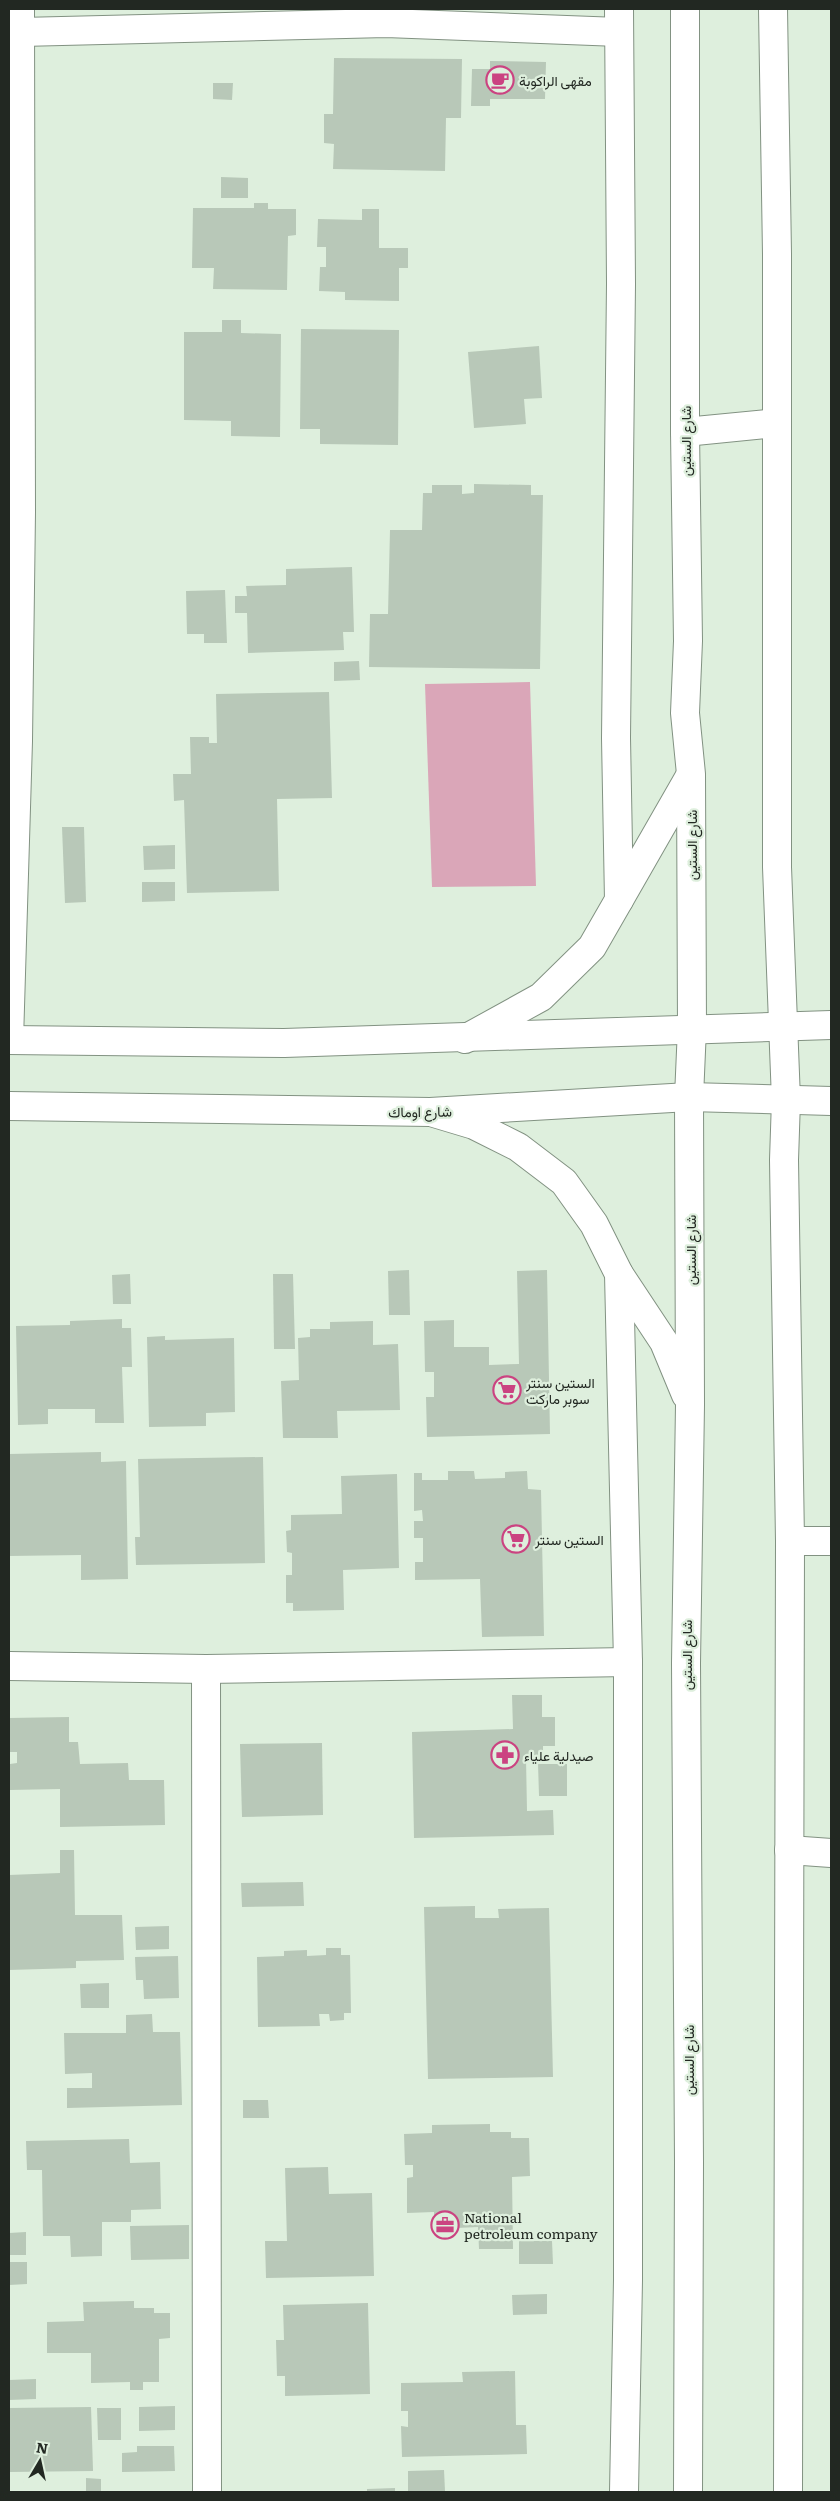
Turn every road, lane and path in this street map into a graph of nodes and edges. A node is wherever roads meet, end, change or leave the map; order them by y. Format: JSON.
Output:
{"nodes":[{"id":1,"x":685,"y":9,"type":"edge"},
{"id":2,"x":773,"y":9,"type":"edge"},
{"id":3,"x":21,"y":20,"type":"edge"},
{"id":4,"x":619,"y":21,"type":"edge"},
{"id":5,"x":777,"y":423,"type":"junction"},
{"id":6,"x":684,"y":432,"type":"junction"},
{"id":7,"x":691,"y":774,"type":"junction"},
{"id":8,"x":619,"y":900,"type":"junction"},
{"id":9,"x":831,"y":1025,"type":"edge"},
{"id":10,"x":784,"y":1026,"type":"junction"},
{"id":11,"x":692,"y":1028,"type":"junction"},
{"id":12,"x":465,"y":1039,"type":"junction"},
{"id":13,"x":9,"y":1040,"type":"edge"},
{"id":14,"x":689,"y":1097,"type":"junction"},
{"id":15,"x":786,"y":1100,"type":"junction"},
{"id":16,"x":831,"y":1100,"type":"edge"},
{"id":17,"x":9,"y":1106,"type":"edge"},
{"id":18,"x":430,"y":1112,"type":"junction"},
{"id":19,"x":619,"y":1274,"type":"junction"},
{"id":20,"x":690,"y":1405,"type":"junction"},
{"id":21,"x":790,"y":1541,"type":"junction"},
{"id":22,"x":831,"y":1541,"type":"edge"},
{"id":23,"x":628,"y":1662,"type":"junction"},
{"id":24,"x":9,"y":1666,"type":"edge"},
{"id":25,"x":206,"y":1669,"type":"junction"},
{"id":26,"x":789,"y":1850,"type":"junction"},
{"id":27,"x":831,"y":1853,"type":"edge"},
{"id":28,"x":207,"y":2492,"type":"edge"},
{"id":29,"x":624,"y":2492,"type":"edge"},
{"id":30,"x":688,"y":2492,"type":"edge"},
{"id":31,"x":788,"y":2492,"type":"edge"}],
"edges":[{"from":1,"to":6,"type":"main road","name":"شارع الستين"},
{"from":2,"to":5,"type":"main road"},
{"from":3,"to":4,"type":"main road"},
{"from":3,"to":13,"type":"main road"},
{"from":4,"to":8,"type":"main road"},
{"from":5,"to":6,"type":"main road"},
{"from":5,"to":10,"type":"main road"},
{"from":6,"to":7,"type":"main road","name":"شارع الستين"},
{"from":7,"to":8,"type":"main road"},
{"from":7,"to":11,"type":"main road","name":"شارع الستين"},
{"from":8,"to":12,"type":"main road"},
{"from":9,"to":10,"type":"main road"},
{"from":10,"to":11,"type":"main road"},
{"from":10,"to":15,"type":"main road"},
{"from":11,"to":12,"type":"main road"},
{"from":11,"to":14,"type":"main road","name":"شارع الستين"},
{"from":12,"to":13,"type":"main road"},
{"from":14,"to":15,"type":"main road","name":"شارع اوماك"},
{"from":14,"to":18,"type":"main road","name":"شارع اوماك"},
{"from":14,"to":20,"type":"main road","name":"شارع الستين"},
{"from":15,"to":16,"type":"main road","name":"شارع اوماك"},
{"from":15,"to":21,"type":"main road"},
{"from":17,"to":18,"type":"main road","name":"شارع اوماك"},
{"from":18,"to":19,"type":"main road"},
{"from":19,"to":20,"type":"main road"},
{"from":19,"to":23,"type":"main road"},
{"from":20,"to":30,"type":"main road","name":"شارع الستين"},
{"from":21,"to":22,"type":"main road"},
{"from":21,"to":26,"type":"main road"},
{"from":23,"to":25,"type":"main road"},
{"from":23,"to":29,"type":"main road"},
{"from":24,"to":25,"type":"main road"},
{"from":25,"to":28,"type":"main road"},
{"from":26,"to":27,"type":"main road"},
{"from":26,"to":31,"type":"main road"}]}
